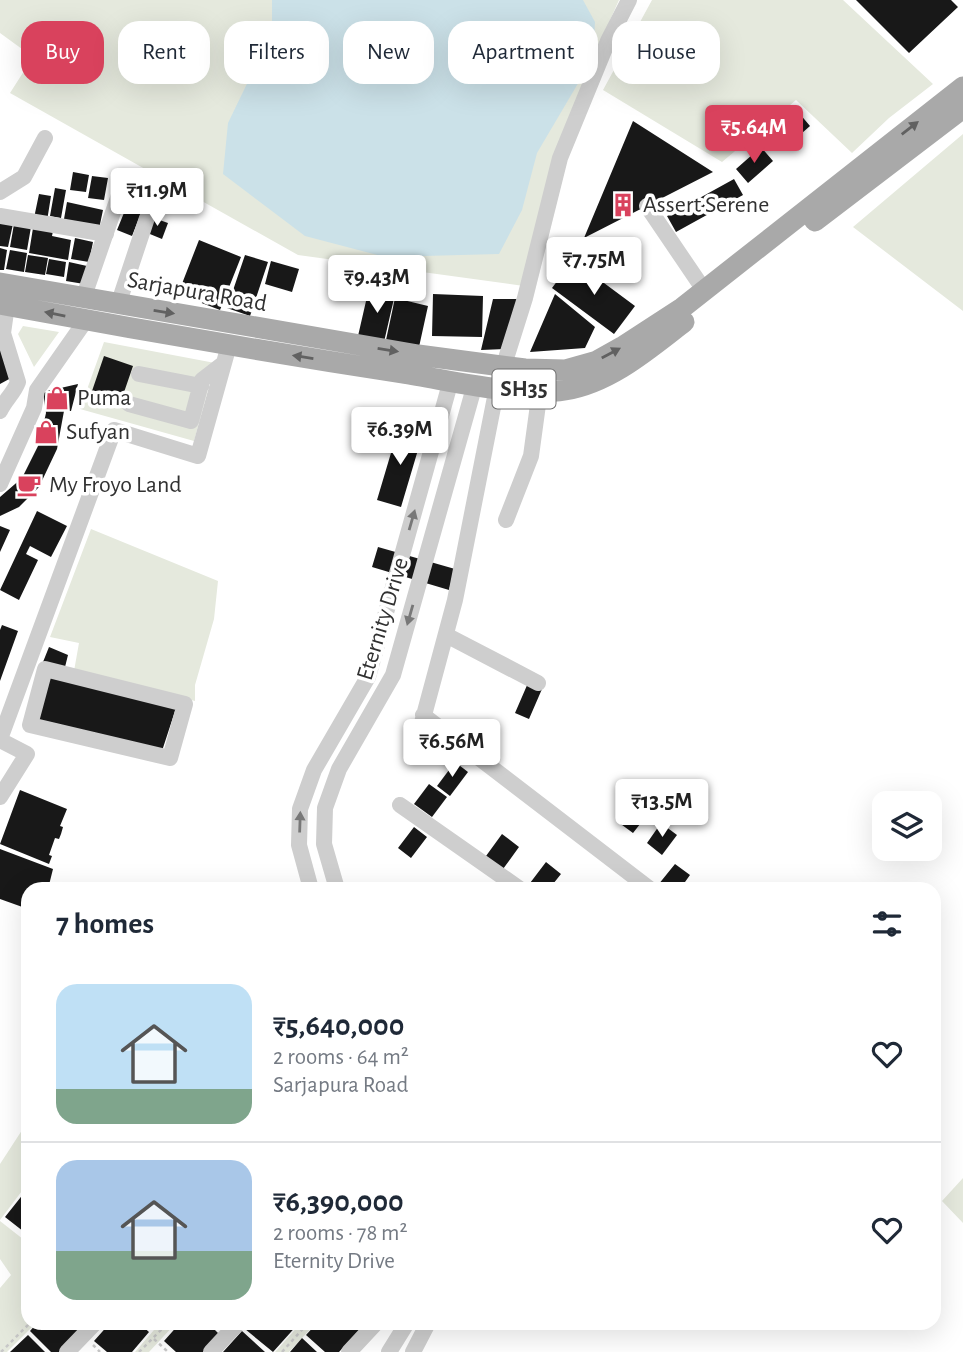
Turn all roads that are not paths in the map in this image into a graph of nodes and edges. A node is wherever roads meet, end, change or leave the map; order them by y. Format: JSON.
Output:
{"nodes":[{"id":1,"x":629,"y":0,"type":"edge"},
{"id":2,"x":963,"y":87,"type":"edge"},
{"id":3,"x":963,"y":108,"type":"edge"},
{"id":4,"x":45,"y":138,"type":"dead end"},
{"id":5,"x":0,"y":192,"type":"edge"},
{"id":6,"x":120,"y":192,"type":"dead end"},
{"id":7,"x":647,"y":206,"type":"dead end"},
{"id":8,"x":0,"y":216,"type":"edge"},
{"id":9,"x":147,"y":218,"type":"dead end"},
{"id":10,"x":106,"y":234,"type":"junction"},
{"id":11,"x":0,"y":283,"type":"edge"},
{"id":12,"x":704,"y":290,"type":"junction"},
{"id":13,"x":3,"y":304,"type":"edge"},
{"id":14,"x":118,"y":305,"type":"junction"},
{"id":15,"x":85,"y":309,"type":"junction"},
{"id":16,"x":227,"y":354,"type":"junction"},
{"id":17,"x":503,"y":366,"type":"junction"},
{"id":18,"x":139,"y":374,"type":"dead end"},
{"id":19,"x":451,"y":380,"type":"junction"},
{"id":20,"x":475,"y":384,"type":"junction"},
{"id":21,"x":201,"y":386,"type":"junction"},
{"id":22,"x":497,"y":387,"type":"junction"},
{"id":23,"x":540,"y":390,"type":"junction"},
{"id":24,"x":129,"y":404,"type":"dead end"},
{"id":25,"x":0,"y":411,"type":"edge"},
{"id":26,"x":0,"y":484,"type":"edge"},
{"id":27,"x":506,"y":520,"type":"dead end"},
{"id":28,"x":446,"y":635,"type":"junction"},
{"id":29,"x":538,"y":683,"type":"dead end"},
{"id":30,"x":17,"y":693,"type":"junction"},
{"id":31,"x":36,"y":698,"type":"junction"},
{"id":32,"x":0,"y":740,"type":"edge"},
{"id":33,"x":0,"y":797,"type":"edge"},
{"id":34,"x":400,"y":805,"type":"dead end"},
{"id":35,"x":309,"y":882,"type":"edge"},
{"id":36,"x":335,"y":882,"type":"edge"},
{"id":37,"x":510,"y":882,"type":"edge"},
{"id":38,"x":640,"y":882,"type":"edge"},
{"id":39,"x":88,"y":1330,"type":"edge"},
{"id":40,"x":231,"y":1330,"type":"edge"},
{"id":41,"x":369,"y":1330,"type":"edge"},
{"id":42,"x":403,"y":1330,"type":"edge"},
{"id":43,"x":424,"y":1330,"type":"edge"},
{"id":44,"x":67,"y":1352,"type":"edge"},
{"id":45,"x":211,"y":1352,"type":"edge"},
{"id":46,"x":349,"y":1352,"type":"edge"},
{"id":47,"x":389,"y":1352,"type":"edge"},
{"id":48,"x":413,"y":1352,"type":"edge"}],
"edges":[{"from":1,"to":17,"type":"street"},
{"from":12,"to":2,"type":"main road","name":"Sarjapura Road","one_way":true},
{"from":3,"to":23,"type":"main road","name":"Sarjapura Road","number":"SH35"},
{"from":4,"to":5,"type":"street"},
{"from":6,"to":10,"type":"street"},
{"from":7,"to":12,"type":"street"},
{"from":8,"to":10,"type":"street"},
{"from":9,"to":14,"type":"street"},
{"from":10,"to":15,"type":"street"},
{"from":11,"to":15,"type":"main road","name":"Sarjapura Road"},
{"from":17,"to":12,"type":"main road","name":"Sarjapura Road","one_way":true},
{"from":15,"to":13,"type":"main road","name":"Sarjapura Road","number":"SH35","one_way":true},
{"from":13,"to":25,"type":"street"},
{"from":14,"to":15,"type":"main road","name":"Sarjapura Road"},
{"from":14,"to":17,"type":"main road","name":"Sarjapura Road","one_way":true},
{"from":15,"to":16,"type":"main road","name":"Sarjapura Road","number":"SH35"},
{"from":15,"to":26,"type":"street"},
{"from":19,"to":16,"type":"main road","name":"Sarjapura Road","number":"SH35","one_way":true},
{"from":16,"to":21,"type":"street"},
{"from":16,"to":30,"type":"street"},
{"from":17,"to":22,"type":"street"},
{"from":18,"to":21,"type":"street"},
{"from":19,"to":20,"type":"main road","name":"Sarjapura Road","number":"SH35"},
{"from":35,"to":19,"type":"street","name":"Eternity Drive","one_way":true},
{"from":20,"to":22,"type":"main road","name":"Sarjapura Road","number":"SH35"},
{"from":20,"to":36,"type":"street","name":"Eternity Drive","one_way":true},
{"from":21,"to":24,"type":"street"},
{"from":22,"to":23,"type":"main road","name":"Sarjapura Road","number":"SH35"},
{"from":22,"to":28,"type":"street"},
{"from":23,"to":27,"type":"street"},
{"from":28,"to":29,"type":"street"},
{"from":28,"to":38,"type":"street"},
{"from":30,"to":31,"type":"street"},
{"from":30,"to":32,"type":"street"},
{"from":31,"to":31,"type":"street"},
{"from":32,"to":33,"type":"street"},
{"from":34,"to":37,"type":"street"},
{"from":39,"to":44,"type":"street"},
{"from":40,"to":45,"type":"street"},
{"from":41,"to":46,"type":"street"},
{"from":42,"to":47,"type":"street"},
{"from":43,"to":48,"type":"street"}]}
